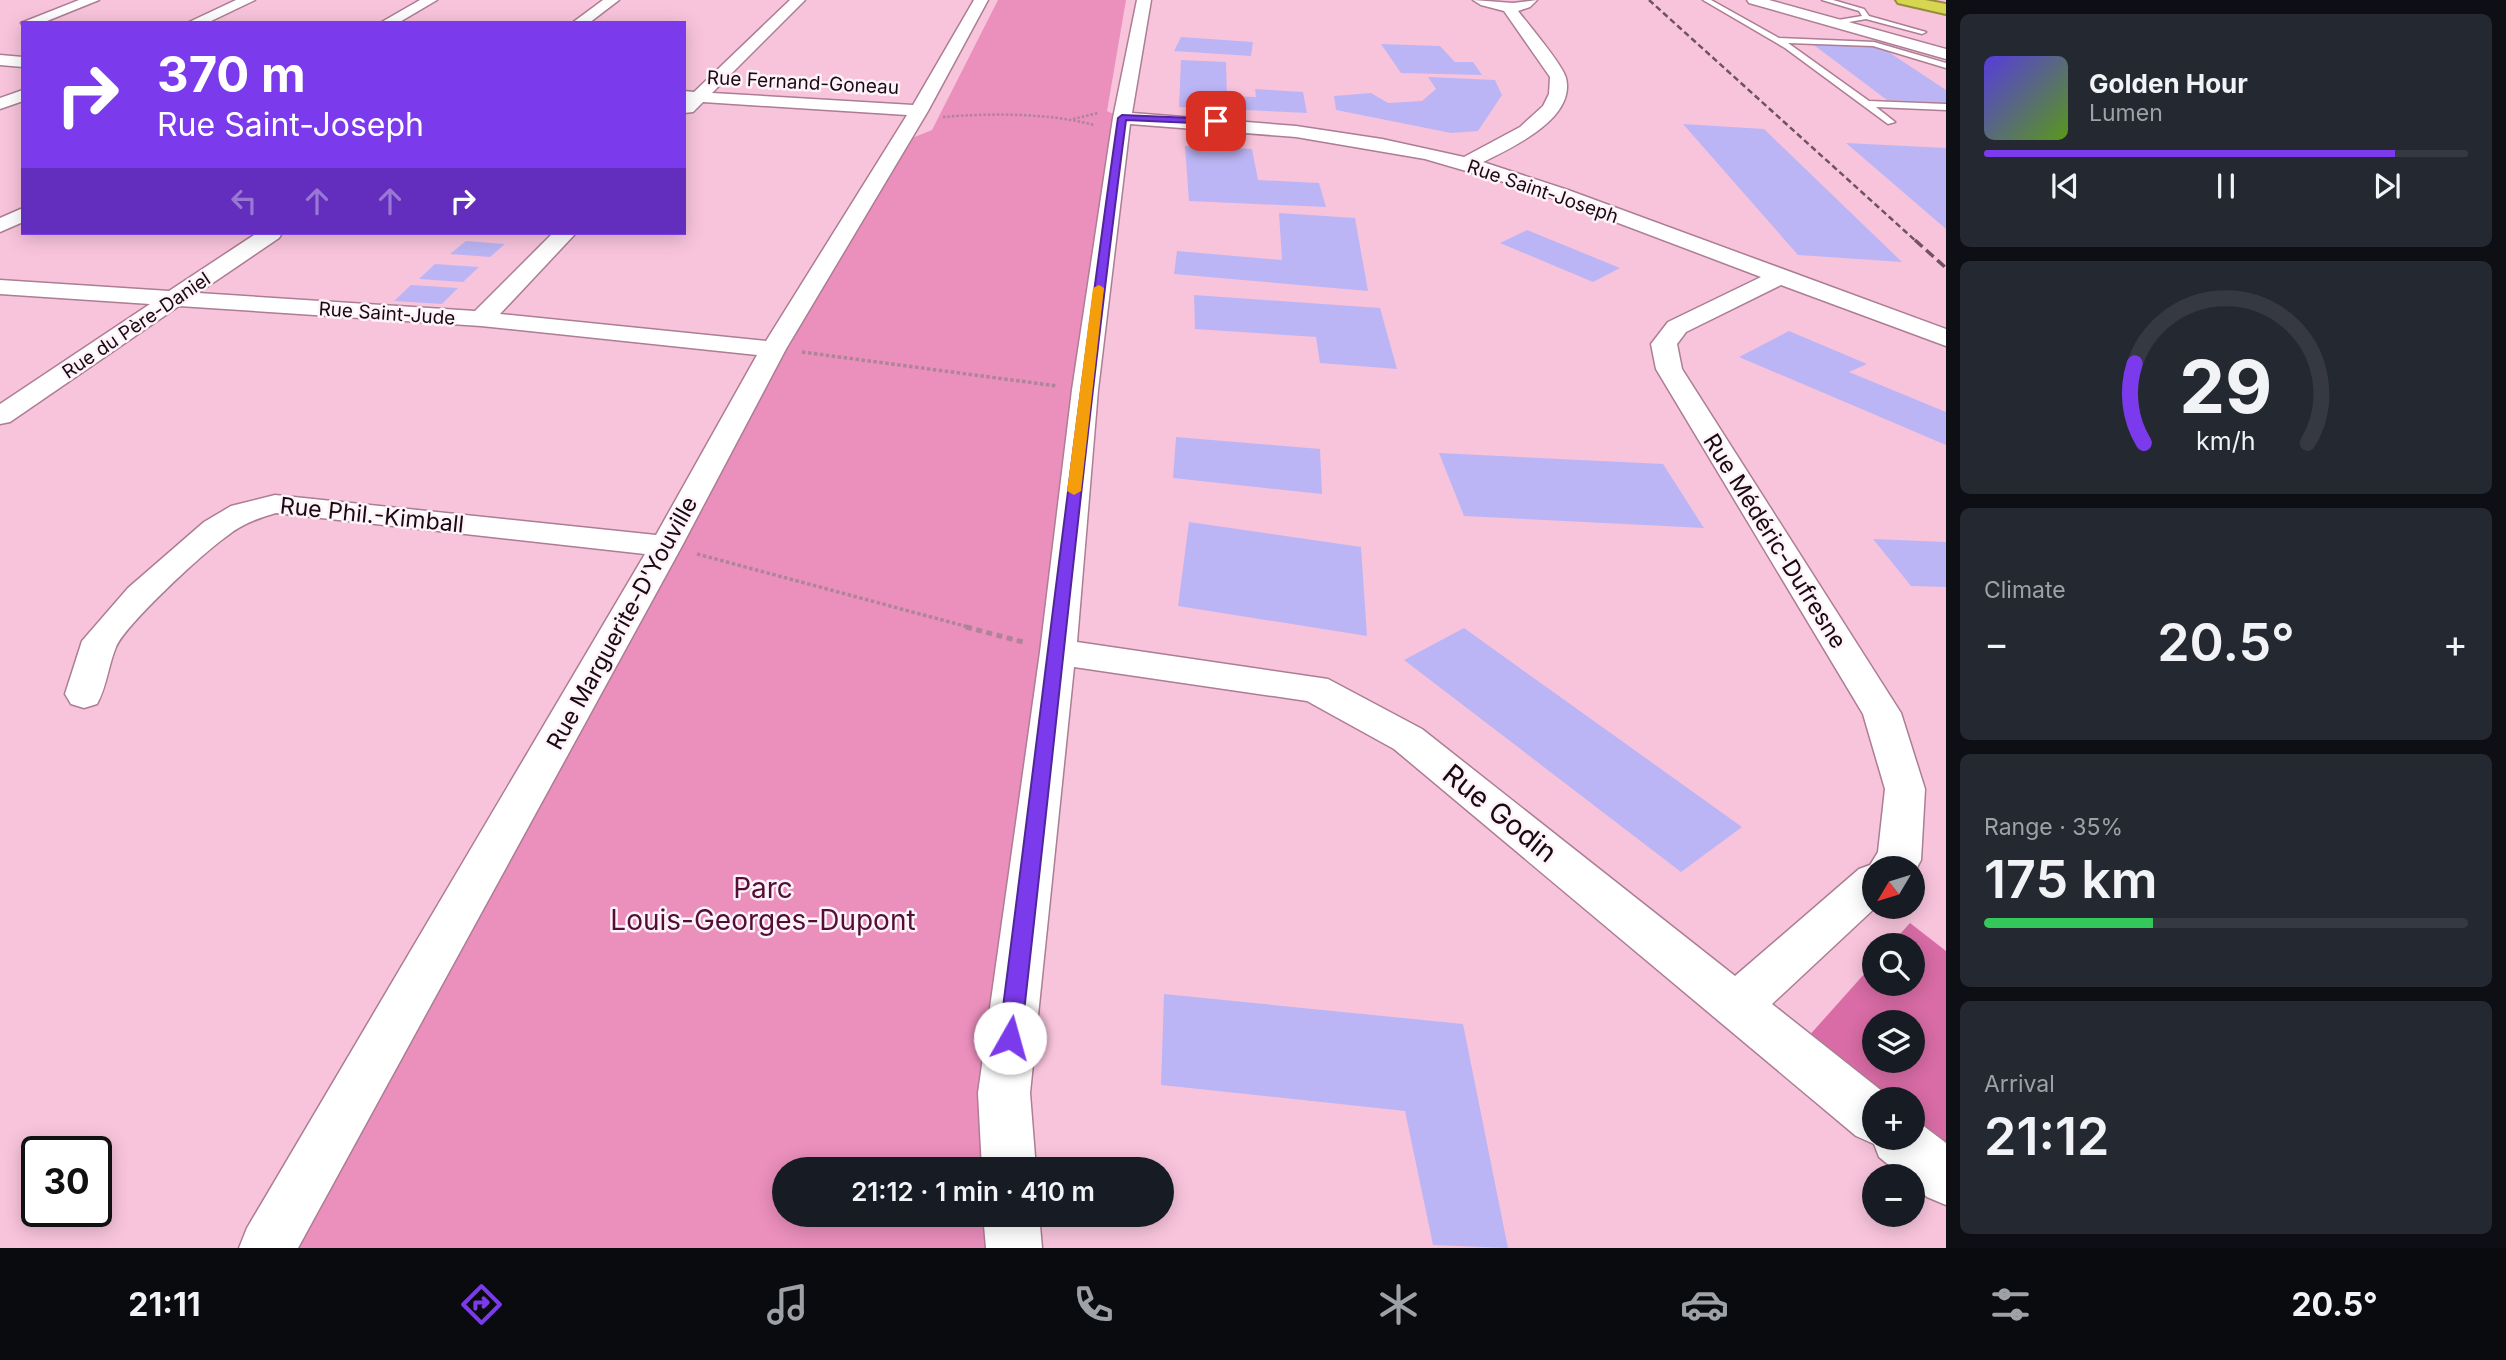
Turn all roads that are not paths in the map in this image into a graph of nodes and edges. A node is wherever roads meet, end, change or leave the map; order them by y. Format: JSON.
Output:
{"nodes":[{"id":1,"x":92,"y":0,"type":"edge"},
{"id":2,"x":248,"y":0,"type":"edge"},
{"id":3,"x":430,"y":0,"type":"edge"},
{"id":4,"x":612,"y":0,"type":"edge"},
{"id":5,"x":797,"y":0,"type":"edge"},
{"id":6,"x":981,"y":0,"type":"edge"},
{"id":7,"x":1144,"y":0,"type":"edge"},
{"id":8,"x":1480,"y":0,"type":"edge"},
{"id":9,"x":1530,"y":0,"type":"edge"},
{"id":10,"x":1706,"y":0,"type":"edge"},
{"id":11,"x":1754,"y":0,"type":"edge"},
{"id":12,"x":1825,"y":0,"type":"edge"},
{"id":13,"x":1903,"y":0,"type":"edge"},
{"id":14,"x":1509,"y":8,"type":"junction"},
{"id":15,"x":1946,"y":9,"type":"edge"},
{"id":16,"x":1866,"y":18,"type":"junction"},
{"id":17,"x":34,"y":21,"type":"edge"},
{"id":18,"x":199,"y":21,"type":"edge"},
{"id":19,"x":391,"y":21,"type":"edge"},
{"id":20,"x":582,"y":21,"type":"edge"},
{"id":21,"x":1835,"y":23,"type":"junction"},
{"id":22,"x":1922,"y":32,"type":"dead end"},
{"id":23,"x":1778,"y":40,"type":"junction"},
{"id":24,"x":1940,"y":58,"type":"edge"},
{"id":25,"x":1946,"y":59,"type":"edge"},
{"id":26,"x":0,"y":60,"type":"edge"},
{"id":27,"x":21,"y":62,"type":"edge"},
{"id":28,"x":1946,"y":66,"type":"edge"},
{"id":29,"x":1946,"y":73,"type":"edge"},
{"id":30,"x":19,"y":85,"type":"edge"},
{"id":31,"x":691,"y":97,"type":"edge"},
{"id":32,"x":0,"y":104,"type":"edge"},
{"id":33,"x":1867,"y":104,"type":"junction"},
{"id":34,"x":1933,"y":107,"type":"junction"},
{"id":35,"x":1946,"y":107,"type":"edge"},
{"id":36,"x":919,"y":111,"type":"junction"},
{"id":37,"x":1946,"y":115,"type":"edge"},
{"id":38,"x":1122,"y":118,"type":"junction"},
{"id":39,"x":1891,"y":122,"type":"dead end"},
{"id":40,"x":1465,"y":164,"type":"junction"},
{"id":41,"x":21,"y":215,"type":"edge"},
{"id":42,"x":0,"y":226,"type":"edge"},
{"id":43,"x":268,"y":235,"type":"edge"},
{"id":44,"x":563,"y":235,"type":"edge"},
{"id":45,"x":1781,"y":276,"type":"junction"},
{"id":46,"x":0,"y":287,"type":"edge"},
{"id":47,"x":174,"y":299,"type":"junction"},
{"id":48,"x":481,"y":319,"type":"junction"},
{"id":49,"x":1946,"y":338,"type":"edge"},
{"id":50,"x":773,"y":349,"type":"junction"},
{"id":51,"x":0,"y":416,"type":"edge"},
{"id":52,"x":666,"y":546,"type":"junction"},
{"id":53,"x":1058,"y":652,"type":"junction"},
{"id":54,"x":84,"y":694,"type":"dead end"},
{"id":55,"x":1899,"y":856,"type":"edge"},
{"id":56,"x":1862,"y":894,"type":"edge"},
{"id":57,"x":1737,"y":1004,"type":"junction"},
{"id":58,"x":1862,"y":1108,"type":"edge"},
{"id":59,"x":1912,"y":1150,"type":"edge"},
{"id":60,"x":1008,"y":1157,"type":"edge"},
{"id":61,"x":1946,"y":1178,"type":"edge"},
{"id":62,"x":1013,"y":1227,"type":"edge"},
{"id":63,"x":268,"y":1248,"type":"edge"},
{"id":64,"x":1014,"y":1248,"type":"edge"}],
"edges":[{"from":1,"to":17,"type":"street"},
{"from":2,"to":18,"type":"street"},
{"from":3,"to":19,"type":"street"},
{"from":4,"to":20,"type":"street"},
{"from":5,"to":31,"type":"street"},
{"from":6,"to":36,"type":"street","name":"Rue Marguerite-D'Youville"},
{"from":7,"to":38,"type":"street"},
{"from":8,"to":14,"type":"street"},
{"from":9,"to":14,"type":"street"},
{"from":10,"to":23,"type":"lane"},
{"from":11,"to":21,"type":"street"},
{"from":12,"to":16,"type":"lane"},
{"from":13,"to":15,"type":"highway"},
{"from":14,"to":40,"type":"street"},
{"from":16,"to":21,"type":"lane"},
{"from":16,"to":22,"type":"lane"},
{"from":21,"to":24,"type":"street"},
{"from":23,"to":24,"type":"lane"},
{"from":23,"to":33,"type":"lane"},
{"from":24,"to":25,"type":"lane"},
{"from":24,"to":28,"type":"lane"},
{"from":24,"to":29,"type":"lane"},
{"from":26,"to":27,"type":"street"},
{"from":30,"to":32,"type":"street"},
{"from":31,"to":36,"type":"street","name":"Rue Fernand-Goneau"},
{"from":33,"to":34,"type":"lane"},
{"from":33,"to":39,"type":"lane"},
{"from":34,"to":35,"type":"lane"},
{"from":34,"to":37,"type":"lane"},
{"from":36,"to":50,"type":"street","name":"Rue Marguerite-D'Youville"},
{"from":38,"to":40,"type":"street","name":"Rue Saint-Joseph"},
{"from":38,"to":53,"type":"street"},
{"from":40,"to":45,"type":"street","name":"Rue Saint-Joseph"},
{"from":41,"to":42,"type":"street"},
{"from":43,"to":47,"type":"street","name":"Rue du Père-Daniel"},
{"from":44,"to":48,"type":"street"},
{"from":45,"to":49,"type":"street","name":"Rue Saint-Joseph"},
{"from":45,"to":55,"type":"street","name":"Rue Médéric-Dufresne"},
{"from":46,"to":47,"type":"street","name":"Rue Saint-Jude"},
{"from":47,"to":48,"type":"street","name":"Rue Saint-Jude"},
{"from":47,"to":51,"type":"street","name":"Rue du Père-Daniel"},
{"from":48,"to":50,"type":"street","name":"Rue Saint-Jude"},
{"from":50,"to":52,"type":"street","name":"Rue Marguerite-D'Youville"},
{"from":52,"to":54,"type":"street","name":"Rue Phil.-Kimball"},
{"from":52,"to":63,"type":"street","name":"Rue Marguerite-D'Youville"},
{"from":53,"to":57,"type":"street","name":"Rue Godin"},
{"from":53,"to":60,"type":"street"},
{"from":56,"to":57,"type":"street"},
{"from":57,"to":58,"type":"street","name":"Rue Godin"},
{"from":59,"to":61,"type":"street"},
{"from":62,"to":64,"type":"street"}]}
